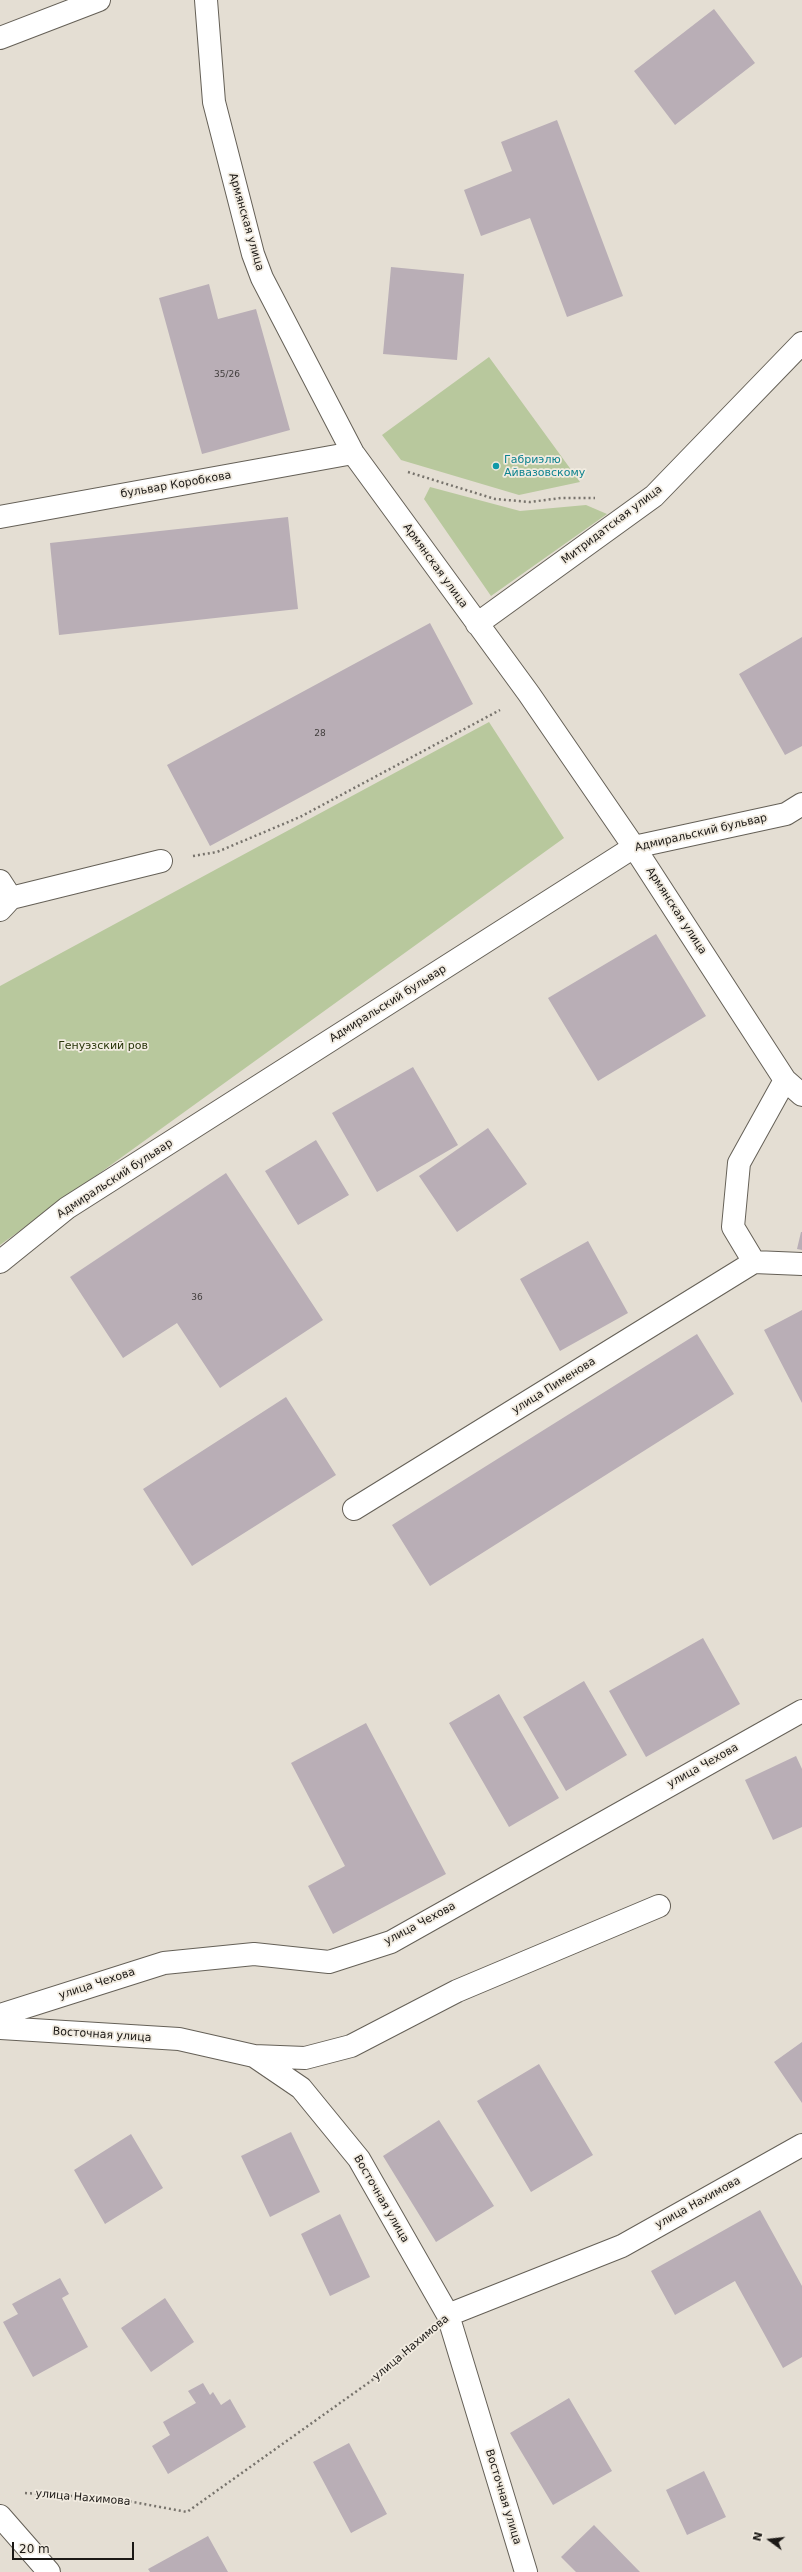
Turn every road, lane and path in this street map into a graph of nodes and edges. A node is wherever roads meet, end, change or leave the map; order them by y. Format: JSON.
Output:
{"nodes":[{"id":1,"x":99,"y":0,"type":"edge"},
{"id":2,"x":206,"y":0,"type":"edge"},
{"id":3,"x":0,"y":38,"type":"edge"},
{"id":4,"x":802,"y":343,"type":"edge"},
{"id":5,"x":353,"y":454,"type":"junction"},
{"id":6,"x":405,"y":471,"type":"dead end"},
{"id":7,"x":642,"y":505,"type":"junction"},
{"id":8,"x":0,"y":516,"type":"edge"},
{"id":9,"x":477,"y":624,"type":"junction"},
{"id":10,"x":529,"y":694,"type":"junction"},
{"id":11,"x":802,"y":804,"type":"edge"},
{"id":12,"x":634,"y":847,"type":"junction"},
{"id":13,"x":161,"y":861,"type":"joint"},
{"id":14,"x":4,"y":896,"type":"edge"},
{"id":15,"x":785,"y":1080,"type":"junction"},
{"id":16,"x":802,"y":1095,"type":"edge"},
{"id":17,"x":0,"y":1262,"type":"edge"},
{"id":18,"x":754,"y":1262,"type":"junction"},
{"id":19,"x":802,"y":1264,"type":"edge"},
{"id":20,"x":354,"y":1509,"type":"dead end"},
{"id":21,"x":802,"y":1711,"type":"edge"},
{"id":22,"x":659,"y":1906,"type":"dead end"},
{"id":23,"x":0,"y":2015,"type":"edge"},
{"id":24,"x":0,"y":2028,"type":"edge"},
{"id":25,"x":254,"y":2056,"type":"junction"},
{"id":26,"x":802,"y":2145,"type":"edge"},
{"id":27,"x":448,"y":2315,"type":"junction"},
{"id":28,"x":21,"y":2492,"type":"dead end"},
{"id":29,"x":0,"y":2516,"type":"edge"},
{"id":30,"x":49,"y":2572,"type":"edge"},
{"id":31,"x":526,"y":2572,"type":"edge"}],
"edges":[{"from":1,"to":3,"type":"street"},
{"from":2,"to":5,"type":"street","name":"Армянская улица"},
{"from":4,"to":7,"type":"street","name":"Митридатская улица"},
{"from":5,"to":8,"type":"street","name":"бульвар Коробкова"},
{"from":5,"to":9,"type":"street","name":"Армянская улица"},
{"from":6,"to":7,"type":"path"},
{"from":7,"to":9,"type":"street","name":"Митридатская улица"},
{"from":9,"to":10,"type":"street","name":"Армянская улица"},
{"from":10,"to":12,"type":"street","name":"Армянская улица"},
{"from":10,"to":13,"type":"path"},
{"from":11,"to":12,"type":"street","name":"Адмиральский бульвар"},
{"from":12,"to":15,"type":"street","name":"Армянская улица"},
{"from":12,"to":17,"type":"street","name":"Адмиральский бульвар"},
{"from":13,"to":14,"type":"street"},
{"from":15,"to":16,"type":"street","name":"Армянская улица"},
{"from":15,"to":18,"type":"street"},
{"from":18,"to":19,"type":"street"},
{"from":18,"to":20,"type":"street","name":"улица Пименова"},
{"from":21,"to":23,"type":"street","name":"улица Чехова"},
{"from":22,"to":25,"type":"street"},
{"from":24,"to":25,"type":"street","name":"Восточная улица"},
{"from":25,"to":27,"type":"street","name":"Восточная улица"},
{"from":26,"to":27,"type":"street","name":"улица Нахимова"},
{"from":27,"to":28,"type":"path","name":"улица Нахимова"},
{"from":27,"to":31,"type":"street","name":"Восточная улица"},
{"from":29,"to":30,"type":"street"}]}
